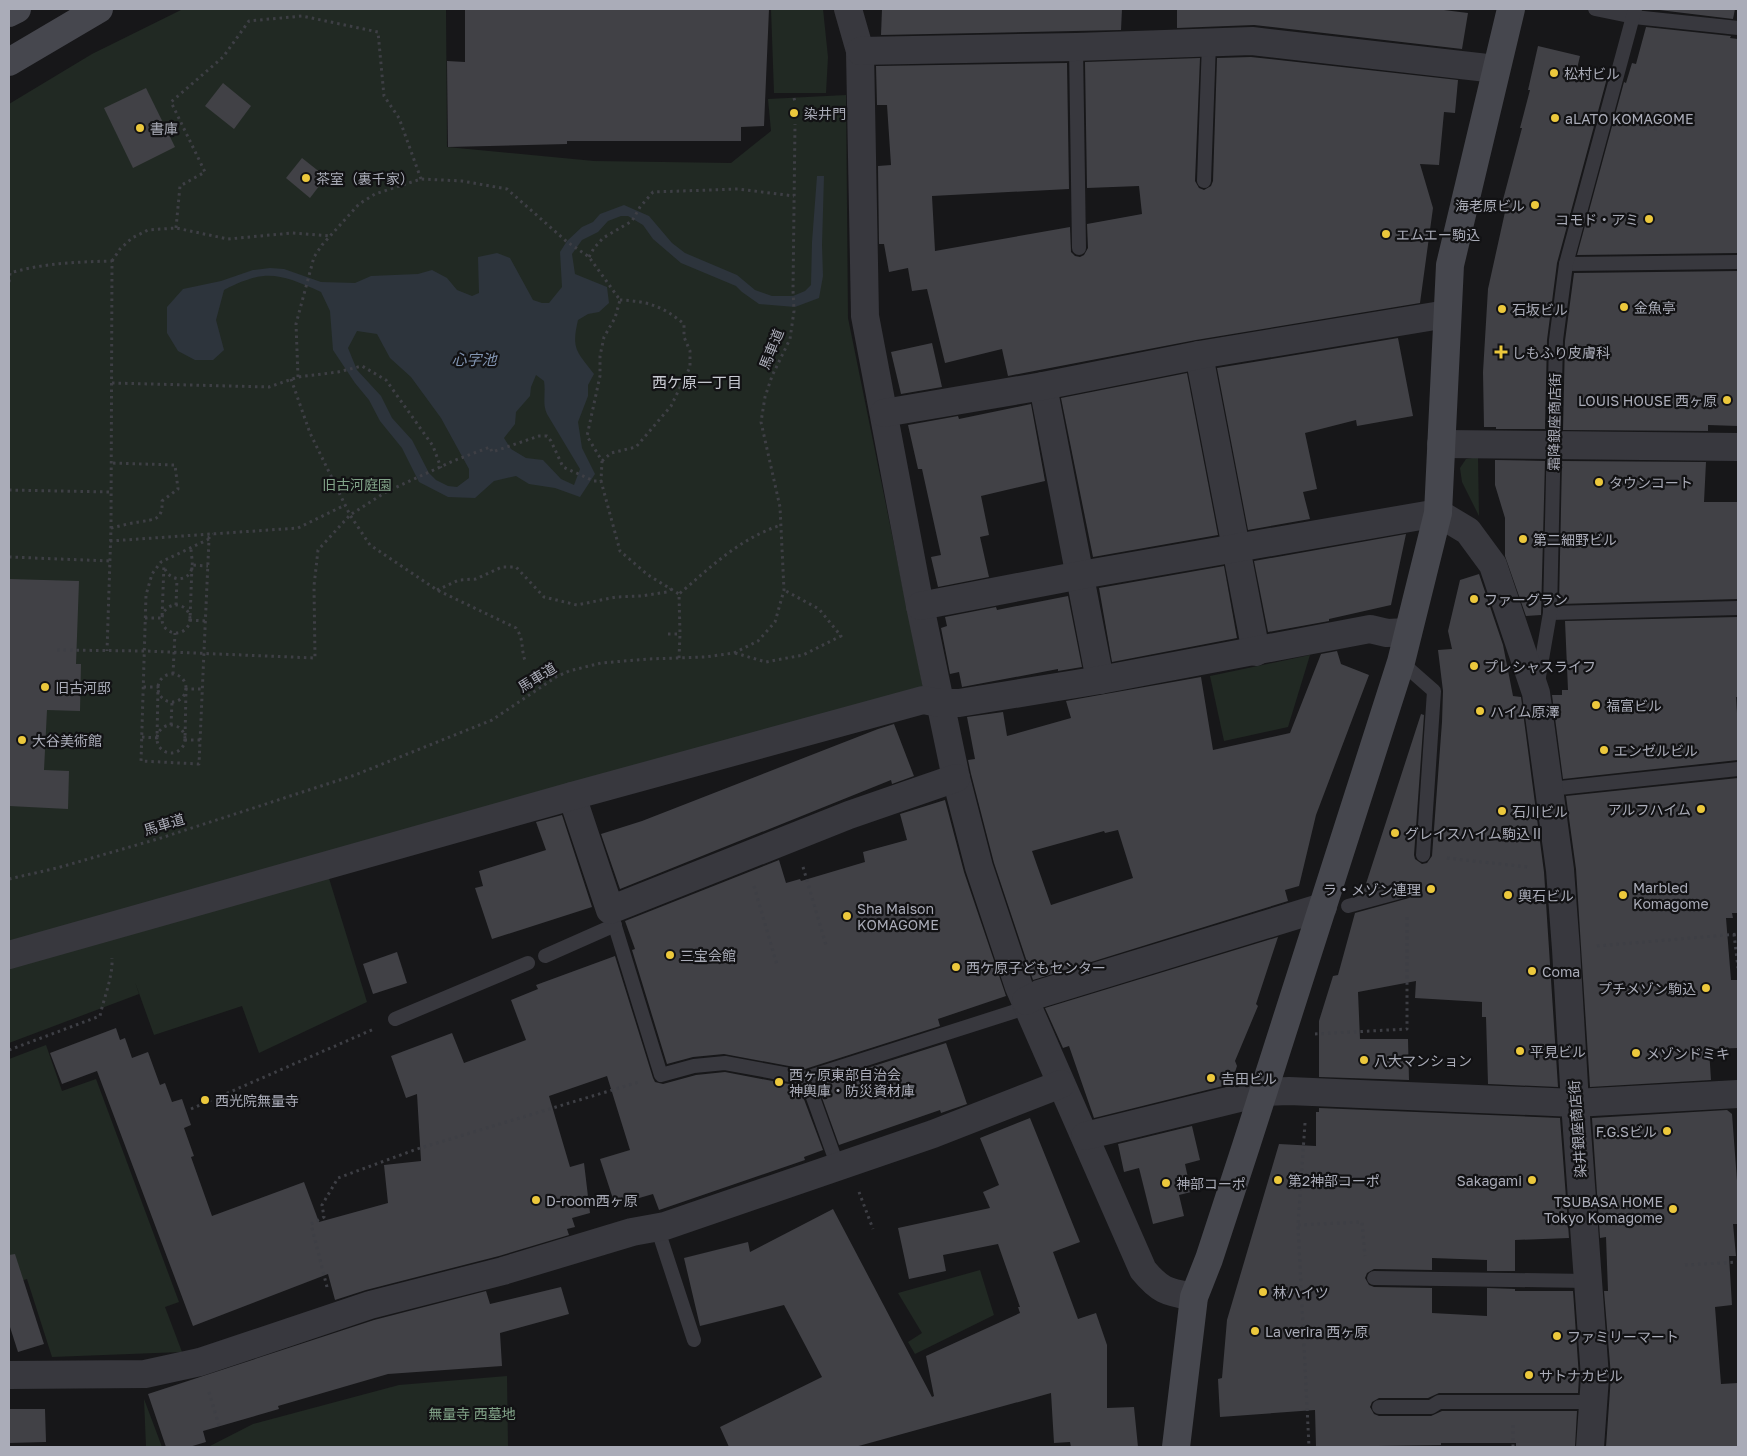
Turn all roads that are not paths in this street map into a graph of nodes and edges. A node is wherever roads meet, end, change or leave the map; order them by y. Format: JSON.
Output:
{"nodes":[{"id":1,"x":17,"y":9,"type":"edge"},
{"id":2,"x":99,"y":9,"type":"edge"},
{"id":3,"x":848,"y":9,"type":"edge"},
{"id":4,"x":1511,"y":9,"type":"edge"},
{"id":5,"x":1595,"y":9,"type":"edge"},
{"id":6,"x":9,"y":13,"type":"edge"},
{"id":7,"x":1634,"y":13,"type":"edge"},
{"id":8,"x":1738,"y":28,"type":"edge"},
{"id":9,"x":1209,"y":43,"type":"junction"},
{"id":10,"x":1076,"y":47,"type":"junction"},
{"id":11,"x":860,"y":51,"type":"junction"},
{"id":12,"x":9,"y":62,"type":"edge"},
{"id":13,"x":1496,"y":69,"type":"junction"},
{"id":14,"x":1204,"y":181,"type":"dead end"},
{"id":15,"x":1079,"y":248,"type":"dead end"},
{"id":16,"x":1738,"y":262,"type":"edge"},
{"id":17,"x":1566,"y":264,"type":"junction"},
{"id":18,"x":1447,"y":314,"type":"junction"},
{"id":19,"x":1199,"y":355,"type":"junction"},
{"id":20,"x":1043,"y":386,"type":"junction"},
{"id":21,"x":884,"y":413,"type":"junction"},
{"id":22,"x":1441,"y":444,"type":"junction"},
{"id":23,"x":1553,"y":445,"type":"junction"},
{"id":24,"x":1738,"y":447,"type":"edge"},
{"id":25,"x":1438,"y":512,"type":"junction"},
{"id":26,"x":1237,"y":548,"type":"junction"},
{"id":27,"x":1081,"y":575,"type":"junction"},
{"id":28,"x":920,"y":606,"type":"junction"},
{"id":29,"x":1738,"y":608,"type":"edge"},
{"id":30,"x":1550,"y":614,"type":"junction"},
{"id":31,"x":1408,"y":632,"type":"junction"},
{"id":32,"x":1256,"y":652,"type":"junction"},
{"id":33,"x":1402,"y":662,"type":"junction"},
{"id":34,"x":1100,"y":680,"type":"junction"},
{"id":35,"x":1536,"y":693,"type":"junction"},
{"id":36,"x":939,"y":703,"type":"junction"},
{"id":37,"x":1738,"y":769,"type":"edge"},
{"id":38,"x":956,"y":778,"type":"junction"},
{"id":39,"x":1550,"y":789,"type":"junction"},
{"id":40,"x":572,"y":796,"type":"junction"},
{"id":41,"x":1423,"y":855,"type":"road end"},
{"id":42,"x":1407,"y":890,"type":"road end"},
{"id":43,"x":1336,"y":906,"type":"junction"},
{"id":44,"x":613,"y":917,"type":"junction"},
{"id":45,"x":9,"y":956,"type":"edge"},
{"id":46,"x":545,"y":956,"type":"dead end"},
{"id":47,"x":528,"y":963,"type":"dead end"},
{"id":48,"x":1026,"y":1001,"type":"junction"},
{"id":49,"x":396,"y":1019,"type":"road end"},
{"id":50,"x":806,"y":1078,"type":"junction"},
{"id":51,"x":1061,"y":1084,"type":"junction"},
{"id":52,"x":1264,"y":1092,"type":"junction"},
{"id":53,"x":1738,"y":1094,"type":"edge"},
{"id":54,"x":1575,"y":1103,"type":"junction"},
{"id":55,"x":1085,"y":1136,"type":"junction"},
{"id":56,"x":843,"y":1165,"type":"junction"},
{"id":57,"x":657,"y":1227,"type":"junction"},
{"id":58,"x":1374,"y":1278,"type":"road end"},
{"id":59,"x":1588,"y":1281,"type":"junction"},
{"id":60,"x":1194,"y":1297,"type":"junction"},
{"id":61,"x":694,"y":1340,"type":"dead end"},
{"id":62,"x":9,"y":1375,"type":"edge"},
{"id":63,"x":1593,"y":1402,"type":"junction"},
{"id":64,"x":1379,"y":1407,"type":"dead end"},
{"id":65,"x":1176,"y":1447,"type":"edge"},
{"id":66,"x":1590,"y":1447,"type":"edge"}],
"edges":[{"from":1,"to":6,"type":"street"},
{"from":2,"to":12,"type":"street"},
{"from":3,"to":11,"type":"street"},
{"from":4,"to":13,"type":"street"},
{"from":5,"to":7,"type":"lane"},
{"from":7,"to":8,"type":"lane"},
{"from":7,"to":17,"type":"lane","name":"霜降銀座商店街"},
{"from":9,"to":10,"type":"street"},
{"from":9,"to":13,"type":"street"},
{"from":9,"to":14,"type":"lane"},
{"from":10,"to":11,"type":"street"},
{"from":10,"to":15,"type":"lane"},
{"from":11,"to":21,"type":"street"},
{"from":13,"to":18,"type":"street"},
{"from":16,"to":17,"type":"lane"},
{"from":17,"to":23,"type":"lane","name":"霜降銀座商店街"},
{"from":18,"to":19,"type":"street"},
{"from":18,"to":22,"type":"street"},
{"from":19,"to":20,"type":"street"},
{"from":19,"to":26,"type":"street"},
{"from":20,"to":21,"type":"street"},
{"from":20,"to":27,"type":"street"},
{"from":21,"to":28,"type":"street"},
{"from":22,"to":23,"type":"street"},
{"from":22,"to":25,"type":"street"},
{"from":23,"to":24,"type":"street"},
{"from":23,"to":30,"type":"lane","name":"霜降銀座商店街"},
{"from":25,"to":26,"type":"street"},
{"from":25,"to":31,"type":"street"},
{"from":25,"to":35,"type":"street","name":"染井銀座商店街"},
{"from":26,"to":27,"type":"street"},
{"from":26,"to":32,"type":"street"},
{"from":27,"to":28,"type":"street"},
{"from":27,"to":34,"type":"street"},
{"from":28,"to":36,"type":"street"},
{"from":29,"to":30,"type":"lane"},
{"from":30,"to":35,"type":"lane","name":"霜降銀座商店街"},
{"from":31,"to":32,"type":"street"},
{"from":31,"to":33,"type":"street"},
{"from":32,"to":34,"type":"street"},
{"from":33,"to":41,"type":"lane"},
{"from":33,"to":43,"type":"street"},
{"from":34,"to":36,"type":"street"},
{"from":35,"to":39,"type":"street","name":"染井銀座商店街"},
{"from":36,"to":38,"type":"street"},
{"from":36,"to":40,"type":"street"},
{"from":37,"to":39,"type":"lane"},
{"from":38,"to":44,"type":"street"},
{"from":38,"to":48,"type":"street"},
{"from":39,"to":54,"type":"street","name":"染井銀座商店街"},
{"from":40,"to":44,"type":"street"},
{"from":40,"to":45,"type":"street"},
{"from":42,"to":43,"type":"lane"},
{"from":43,"to":48,"type":"street"},
{"from":43,"to":52,"type":"street"},
{"from":44,"to":46,"type":"lane"},
{"from":44,"to":50,"type":"lane"},
{"from":47,"to":49,"type":"lane"},
{"from":48,"to":50,"type":"lane"},
{"from":48,"to":51,"type":"street"},
{"from":50,"to":56,"type":"lane"},
{"from":51,"to":55,"type":"street"},
{"from":51,"to":56,"type":"street"},
{"from":52,"to":54,"type":"street"},
{"from":52,"to":55,"type":"street"},
{"from":52,"to":60,"type":"street"},
{"from":53,"to":54,"type":"street"},
{"from":54,"to":59,"type":"street","name":"染井銀座商店街"},
{"from":55,"to":60,"type":"street"},
{"from":56,"to":57,"type":"street"},
{"from":57,"to":61,"type":"lane"},
{"from":57,"to":62,"type":"street"},
{"from":58,"to":59,"type":"lane"},
{"from":59,"to":63,"type":"street","name":"染井銀座商店街"},
{"from":60,"to":65,"type":"street"},
{"from":63,"to":64,"type":"lane"},
{"from":63,"to":66,"type":"street","name":"染井銀座商店街"}]}
